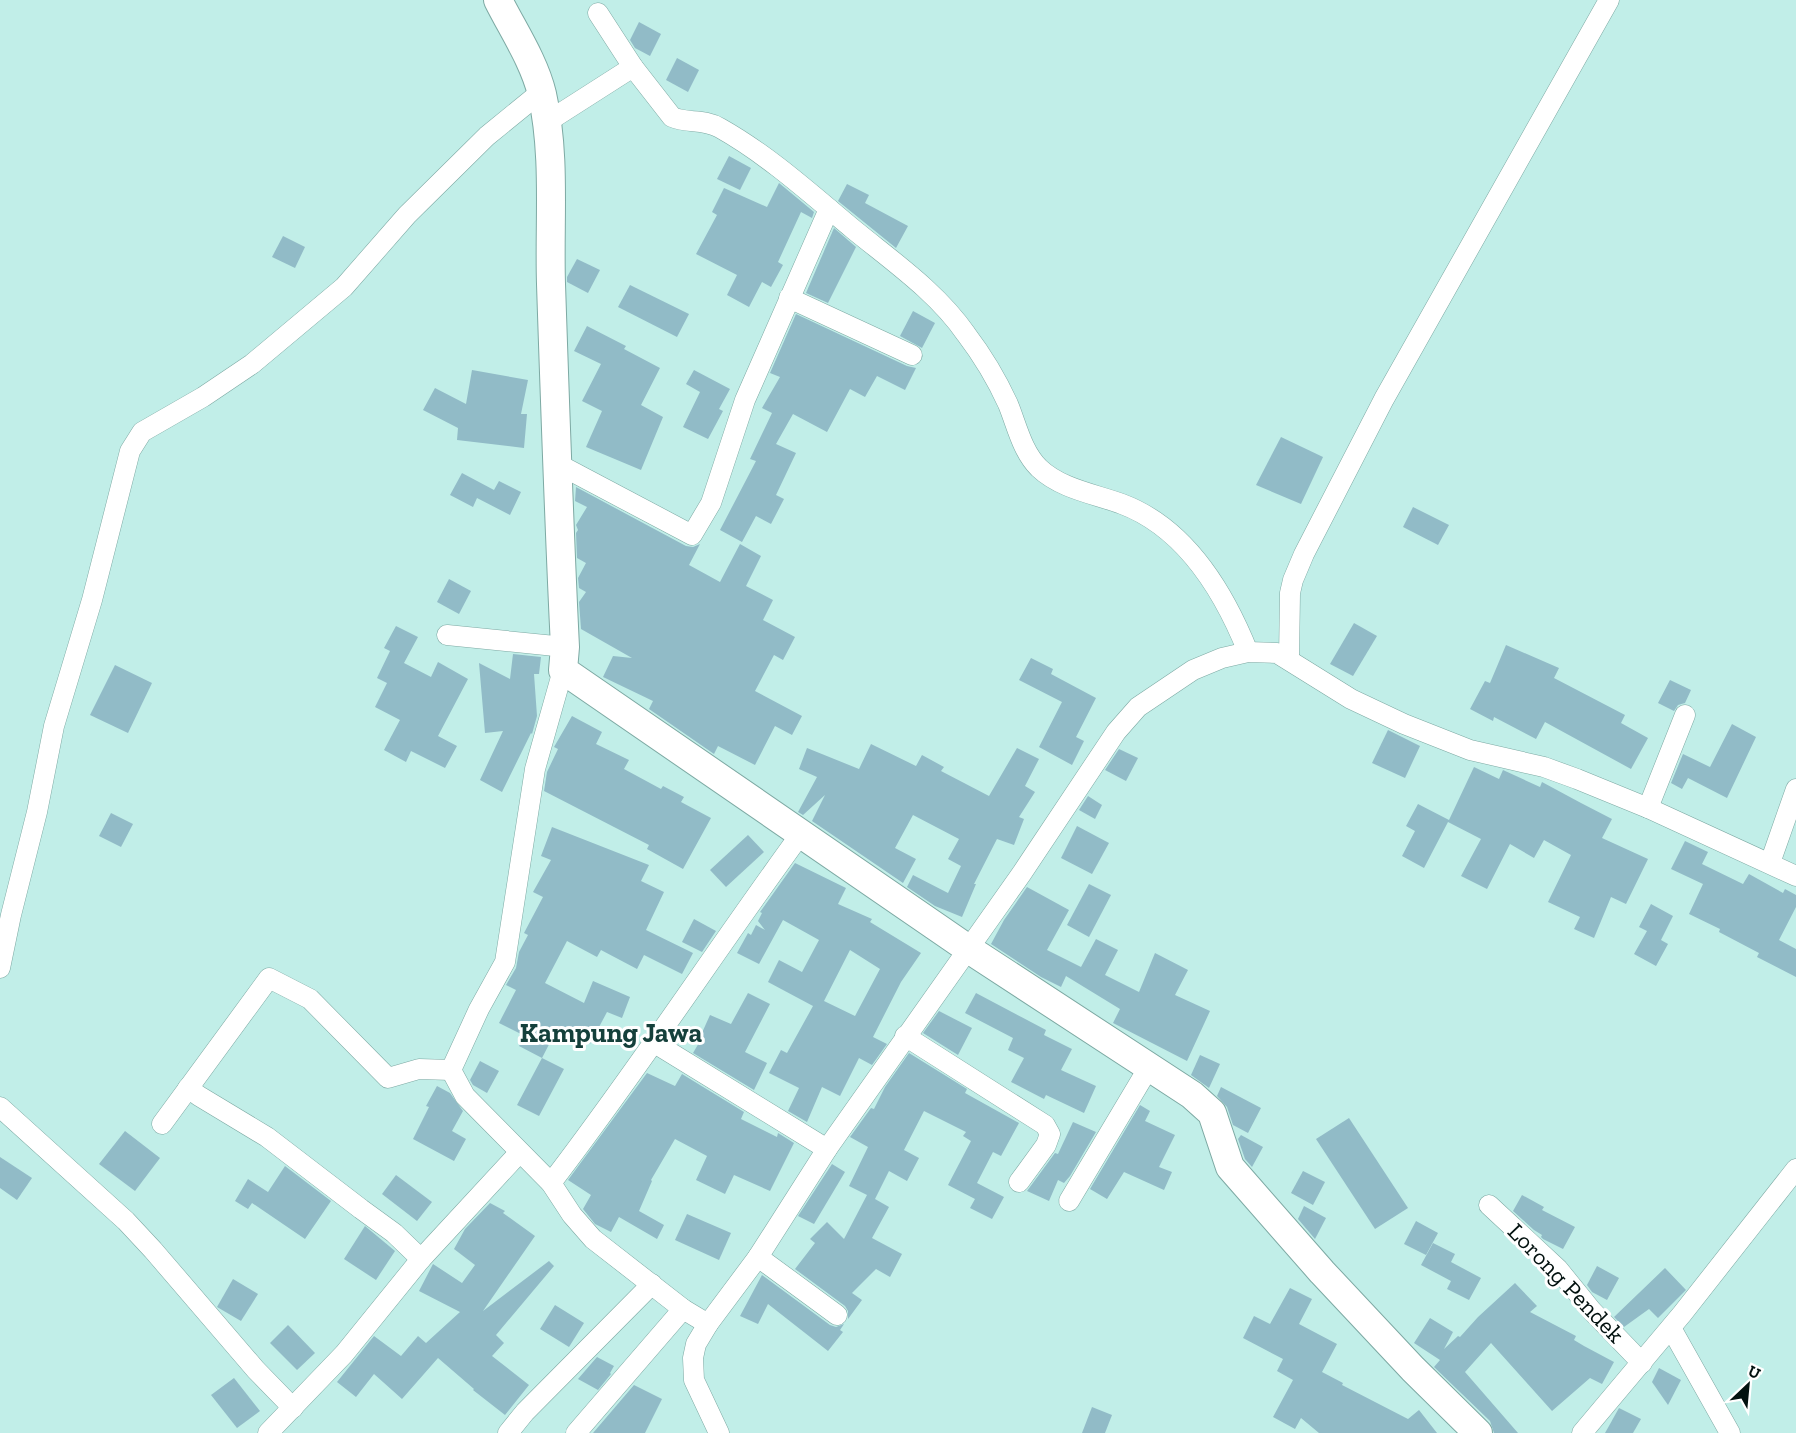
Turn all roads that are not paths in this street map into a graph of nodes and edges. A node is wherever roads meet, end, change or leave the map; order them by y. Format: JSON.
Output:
{"nodes":[{"id":1,"x":498,"y":0,"type":"edge"},
{"id":2,"x":1609,"y":0,"type":"edge"},
{"id":3,"x":598,"y":13,"type":"dead end"},
{"id":4,"x":633,"y":67,"type":"junction"},
{"id":5,"x":541,"y":92,"type":"junction"},
{"id":6,"x":548,"y":122,"type":"junction"},
{"id":7,"x":829,"y":209,"type":"junction"},
{"id":8,"x":789,"y":298,"type":"junction"},
{"id":9,"x":912,"y":355,"type":"dead end"},
{"id":10,"x":556,"y":463,"type":"junction"},
{"id":11,"x":447,"y":635,"type":"dead end"},
{"id":12,"x":1268,"y":654,"type":"junction"},
{"id":13,"x":564,"y":659,"type":"junction"},
{"id":14,"x":1685,"y":715,"type":"dead end"},
{"id":15,"x":1796,"y":789,"type":"edge"},
{"id":16,"x":1648,"y":808,"type":"junction"},
{"id":17,"x":800,"y":835,"type":"junction"},
{"id":18,"x":1770,"y":863,"type":"junction"},
{"id":19,"x":1796,"y":876,"type":"edge"},
{"id":20,"x":967,"y":948,"type":"junction"},
{"id":21,"x":0,"y":968,"type":"edge"},
{"id":22,"x":905,"y":1036,"type":"junction"},
{"id":23,"x":653,"y":1041,"type":"junction"},
{"id":24,"x":1149,"y":1067,"type":"junction"},
{"id":25,"x":451,"y":1070,"type":"junction"},
{"id":26,"x":189,"y":1088,"type":"junction"},
{"id":27,"x":0,"y":1107,"type":"edge"},
{"id":28,"x":162,"y":1124,"type":"dead end"},
{"id":29,"x":827,"y":1149,"type":"junction"},
{"id":30,"x":519,"y":1153,"type":"junction"},
{"id":31,"x":1796,"y":1168,"type":"edge"},
{"id":32,"x":1018,"y":1182,"type":"dead end"},
{"id":33,"x":550,"y":1183,"type":"junction"},
{"id":34,"x":1069,"y":1201,"type":"dead end"},
{"id":35,"x":1489,"y":1204,"type":"dead end"},
{"id":36,"x":758,"y":1257,"type":"junction"},
{"id":37,"x":421,"y":1259,"type":"junction"},
{"id":38,"x":652,"y":1284,"type":"junction"},
{"id":39,"x":683,"y":1309,"type":"junction"},
{"id":40,"x":837,"y":1315,"type":"dead end"},
{"id":41,"x":708,"y":1324,"type":"junction"},
{"id":42,"x":1671,"y":1328,"type":"junction"},
{"id":43,"x":1642,"y":1363,"type":"junction"},
{"id":44,"x":293,"y":1408,"type":"junction"},
{"id":45,"x":268,"y":1433,"type":"edge"},
{"id":46,"x":508,"y":1433,"type":"edge"},
{"id":47,"x":576,"y":1433,"type":"edge"},
{"id":48,"x":719,"y":1433,"type":"edge"},
{"id":49,"x":1479,"y":1433,"type":"edge"},
{"id":50,"x":1582,"y":1433,"type":"edge"},
{"id":51,"x":1730,"y":1433,"type":"edge"}],
"edges":[{"from":1,"to":5,"type":"street"},
{"from":2,"to":12,"type":"street"},
{"from":3,"to":4,"type":"street"},
{"from":4,"to":6,"type":"street"},
{"from":4,"to":7,"type":"street"},
{"from":5,"to":6,"type":"street"},
{"from":5,"to":21,"type":"street"},
{"from":6,"to":10,"type":"street"},
{"from":7,"to":8,"type":"street"},
{"from":7,"to":12,"type":"street"},
{"from":8,"to":9,"type":"street"},
{"from":8,"to":10,"type":"street"},
{"from":10,"to":13,"type":"street"},
{"from":11,"to":13,"type":"street"},
{"from":12,"to":16,"type":"street"},
{"from":12,"to":20,"type":"street"},
{"from":13,"to":17,"type":"street"},
{"from":13,"to":25,"type":"street"},
{"from":14,"to":16,"type":"street"},
{"from":15,"to":18,"type":"street"},
{"from":16,"to":18,"type":"street"},
{"from":17,"to":20,"type":"street"},
{"from":17,"to":23,"type":"street"},
{"from":18,"to":19,"type":"street"},
{"from":20,"to":22,"type":"street"},
{"from":20,"to":24,"type":"street"},
{"from":22,"to":29,"type":"street"},
{"from":22,"to":32,"type":"street"},
{"from":23,"to":29,"type":"street"},
{"from":23,"to":33,"type":"street"},
{"from":24,"to":34,"type":"street"},
{"from":24,"to":49,"type":"street"},
{"from":25,"to":26,"type":"street"},
{"from":25,"to":30,"type":"street"},
{"from":26,"to":28,"type":"street"},
{"from":26,"to":37,"type":"street"},
{"from":27,"to":44,"type":"street"},
{"from":29,"to":36,"type":"street"},
{"from":30,"to":33,"type":"street"},
{"from":30,"to":37,"type":"street"},
{"from":31,"to":42,"type":"street"},
{"from":33,"to":38,"type":"street"},
{"from":35,"to":43,"type":"street","name":"Lorong Pendek"},
{"from":36,"to":40,"type":"street"},
{"from":36,"to":41,"type":"street"},
{"from":37,"to":44,"type":"street"},
{"from":38,"to":39,"type":"street"},
{"from":38,"to":46,"type":"street"},
{"from":39,"to":41,"type":"street"},
{"from":39,"to":47,"type":"street"},
{"from":41,"to":48,"type":"street"},
{"from":42,"to":43,"type":"street"},
{"from":42,"to":51,"type":"street"},
{"from":43,"to":50,"type":"street"},
{"from":44,"to":45,"type":"street"}]}
